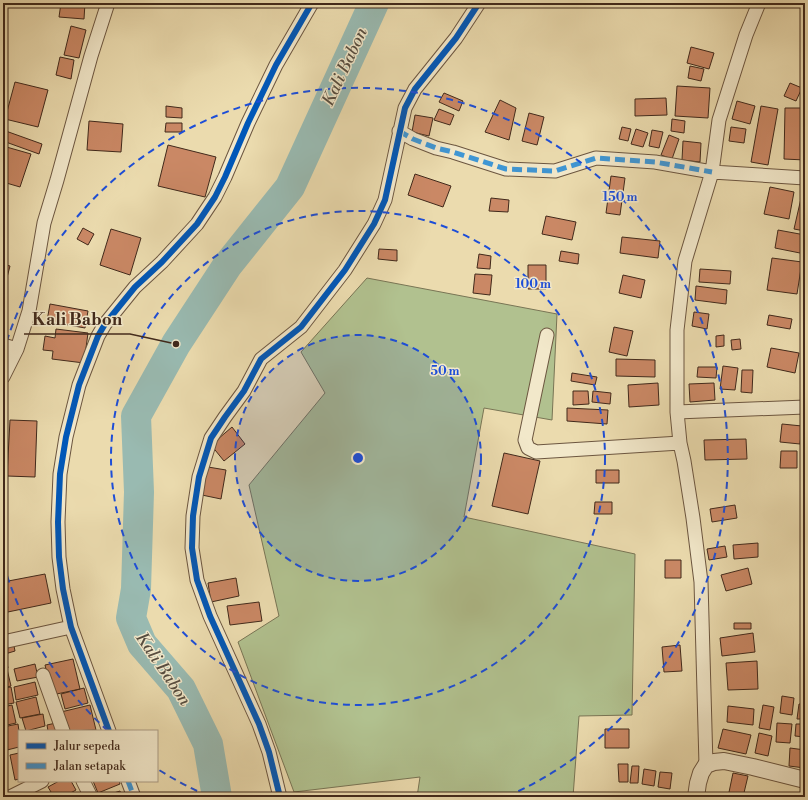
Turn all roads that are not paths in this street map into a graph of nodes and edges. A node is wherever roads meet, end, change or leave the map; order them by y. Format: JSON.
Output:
{"nodes":[{"id":1,"x":108,"y":3,"type":"edge"},
{"id":2,"x":312,"y":3,"type":"edge"},
{"id":3,"x":479,"y":3,"type":"edge"},
{"id":4,"x":759,"y":3,"type":"edge"},
{"id":5,"x":399,"y":131,"type":"junction"},
{"id":6,"x":712,"y":172,"type":"junction"},
{"id":7,"x":805,"y":178,"type":"edge"},
{"id":8,"x":547,"y":335,"type":"dead end"},
{"id":9,"x":3,"y":345,"type":"edge"},
{"id":10,"x":17,"y":349,"type":"junction"},
{"id":11,"x":3,"y":377,"type":"edge"},
{"id":12,"x":805,"y":407,"type":"edge"},
{"id":13,"x":677,"y":412,"type":"junction"},
{"id":14,"x":680,"y":443,"type":"junction"},
{"id":15,"x":71,"y":627,"type":"junction"},
{"id":16,"x":3,"y":642,"type":"edge"},
{"id":17,"x":43,"y":675,"type":"dead end"},
{"id":18,"x":63,"y":730,"type":"edge"},
{"id":19,"x":110,"y":730,"type":"edge"},
{"id":20,"x":706,"y":765,"type":"junction"},
{"id":21,"x":805,"y":780,"type":"edge"},
{"id":22,"x":40,"y":782,"type":"edge"},
{"id":23,"x":84,"y":782,"type":"edge"},
{"id":24,"x":128,"y":782,"type":"edge"},
{"id":25,"x":10,"y":797,"type":"edge"},
{"id":26,"x":91,"y":797,"type":"edge"},
{"id":27,"x":134,"y":797,"type":"edge"},
{"id":28,"x":280,"y":797,"type":"edge"},
{"id":29,"x":696,"y":797,"type":"edge"}],
"edges":[{"from":1,"to":10,"type":"street"},
{"from":2,"to":15,"type":"street"},
{"from":3,"to":5,"type":"street"},
{"from":4,"to":6,"type":"street"},
{"from":5,"to":6,"type":"street"},
{"from":5,"to":28,"type":"street"},
{"from":6,"to":7,"type":"street"},
{"from":6,"to":13,"type":"street"},
{"from":8,"to":14,"type":"street"},
{"from":9,"to":10,"type":"street"},
{"from":10,"to":11,"type":"street"},
{"from":12,"to":13,"type":"street"},
{"from":13,"to":14,"type":"street"},
{"from":14,"to":20,"type":"street"},
{"from":15,"to":16,"type":"street"},
{"from":15,"to":19,"type":"street"},
{"from":17,"to":18,"type":"street"},
{"from":20,"to":21,"type":"street"},
{"from":20,"to":29,"type":"street"},
{"from":22,"to":25,"type":"street"},
{"from":23,"to":26,"type":"street"},
{"from":24,"to":27,"type":"street"}]}
